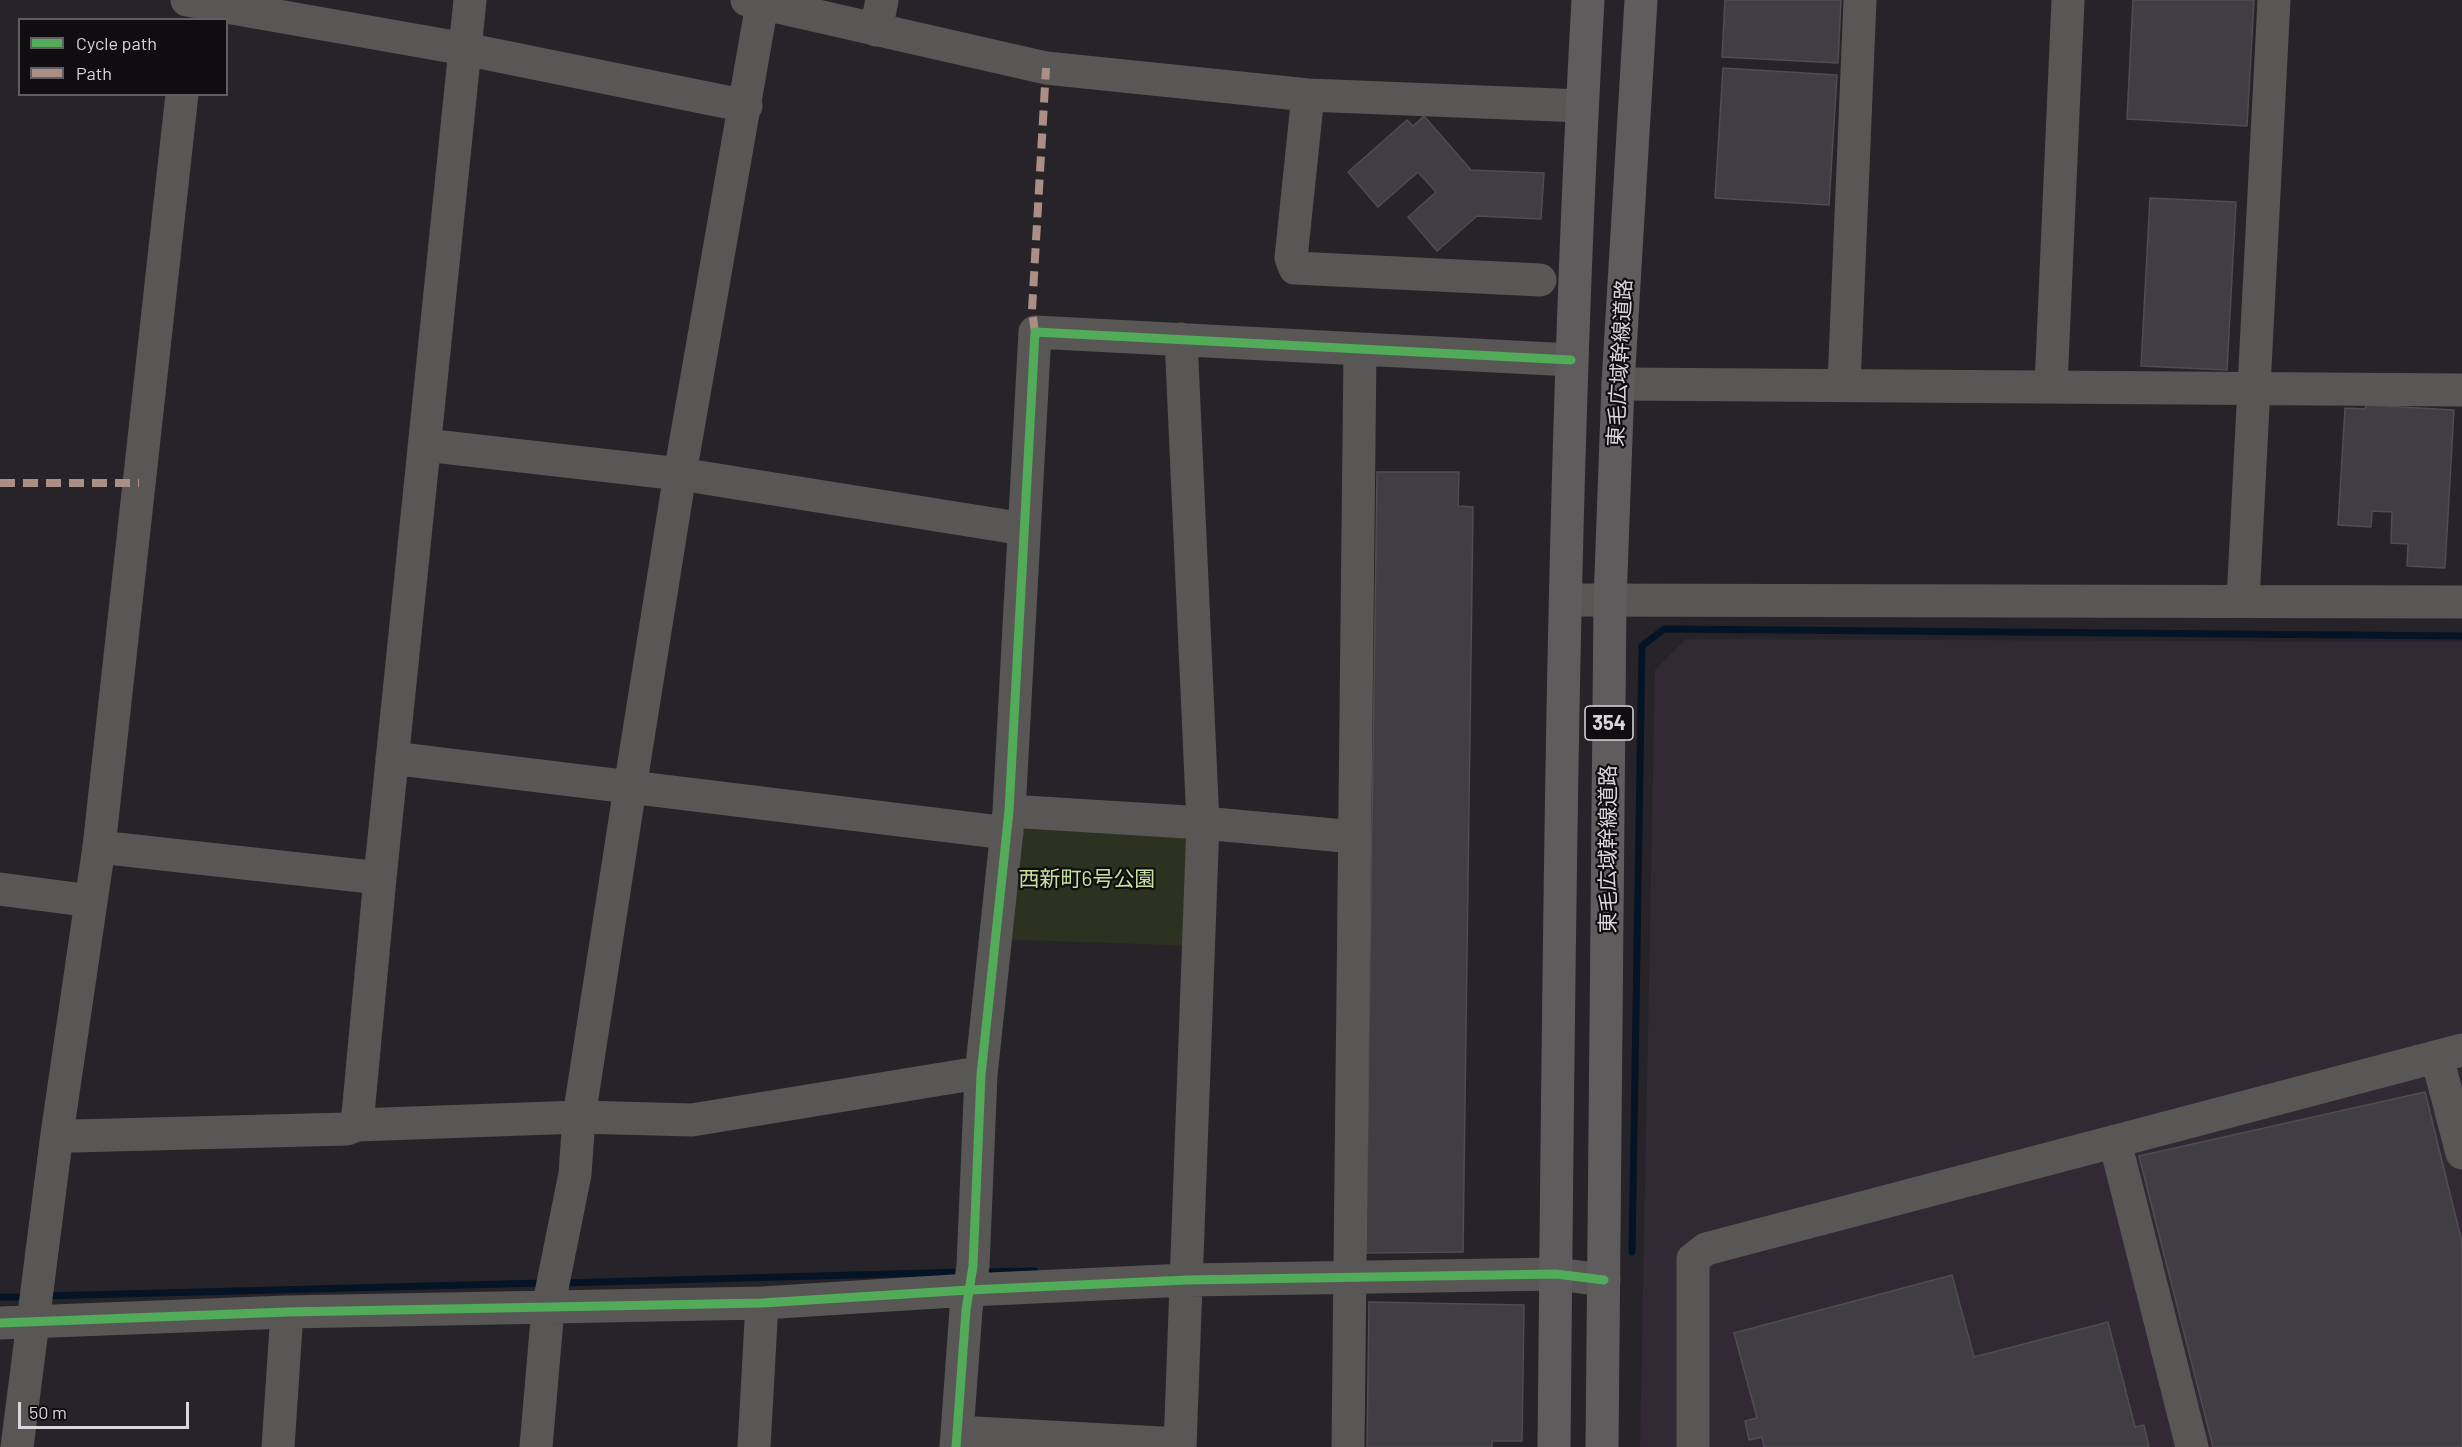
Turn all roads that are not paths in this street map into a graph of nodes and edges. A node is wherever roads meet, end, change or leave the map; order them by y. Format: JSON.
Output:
{"nodes":[{"id":1,"x":187,"y":0,"type":"edge"},
{"id":2,"x":192,"y":0,"type":"edge"},
{"id":3,"x":470,"y":0,"type":"edge"},
{"id":4,"x":1588,"y":0,"type":"edge"},
{"id":5,"x":1641,"y":0,"type":"edge"},
{"id":6,"x":1860,"y":0,"type":"edge"},
{"id":7,"x":2068,"y":0,"type":"edge"},
{"id":8,"x":2274,"y":0,"type":"edge"},
{"id":9,"x":755,"y":2,"type":"edge"},
{"id":10,"x":879,"y":15,"type":"edge"},
{"id":11,"x":190,"y":18,"type":"edge"},
{"id":12,"x":465,"y":49,"type":"junction"},
{"id":13,"x":1308,"y":95,"type":"junction"},
{"id":14,"x":182,"y":96,"type":"edge"},
{"id":15,"x":746,"y":106,"type":"junction"},
{"id":16,"x":1582,"y":106,"type":"junction"},
{"id":17,"x":1540,"y":280,"type":"dead end"},
{"id":18,"x":1181,"y":339,"type":"junction"},
{"id":19,"x":1360,"y":349,"type":"junction"},
{"id":20,"x":1571,"y":360,"type":"junction"},
{"id":21,"x":2462,"y":383,"type":"edge"},
{"id":22,"x":1618,"y":384,"type":"junction"},
{"id":23,"x":1844,"y":384,"type":"junction"},
{"id":24,"x":2051,"y":386,"type":"junction"},
{"id":25,"x":2254,"y":387,"type":"junction"},
{"id":26,"x":425,"y":445,"type":"junction"},
{"id":27,"x":680,"y":474,"type":"junction"},
{"id":28,"x":1024,"y":529,"type":"junction"},
{"id":29,"x":1566,"y":600,"type":"junction"},
{"id":30,"x":2244,"y":600,"type":"junction"},
{"id":31,"x":1610,"y":602,"type":"junction"},
{"id":32,"x":2462,"y":602,"type":"edge"},
{"id":33,"x":392,"y":758,"type":"junction"},
{"id":34,"x":630,"y":788,"type":"junction"},
{"id":35,"x":1008,"y":822,"type":"junction"},
{"id":36,"x":1203,"y":823,"type":"junction"},
{"id":37,"x":1355,"y":837,"type":"junction"},
{"id":38,"x":99,"y":848,"type":"junction"},
{"id":39,"x":380,"y":878,"type":"junction"},
{"id":40,"x":0,"y":889,"type":"edge"},
{"id":41,"x":91,"y":902,"type":"junction"},
{"id":42,"x":2450,"y":1054,"type":"edge"},
{"id":43,"x":981,"y":1075,"type":"junction"},
{"id":44,"x":579,"y":1117,"type":"junction"},
{"id":45,"x":357,"y":1125,"type":"junction"},
{"id":46,"x":57,"y":1134,"type":"junction"},
{"id":47,"x":2115,"y":1142,"type":"junction"},
{"id":48,"x":2462,"y":1153,"type":"edge"},
{"id":49,"x":1556,"y":1274,"type":"junction"},
{"id":50,"x":1351,"y":1279,"type":"junction"},
{"id":51,"x":1187,"y":1280,"type":"junction"},
{"id":52,"x":1604,"y":1280,"type":"junction"},
{"id":53,"x":969,"y":1290,"type":"junction"},
{"id":54,"x":762,"y":1303,"type":"junction"},
{"id":55,"x":548,"y":1308,"type":"junction"},
{"id":56,"x":26,"y":1309,"type":"edge"},
{"id":57,"x":287,"y":1312,"type":"junction"},
{"id":58,"x":956,"y":1439,"type":"edge"},
{"id":59,"x":1180,"y":1445,"type":"edge"},
{"id":60,"x":17,"y":1447,"type":"edge"},
{"id":61,"x":278,"y":1447,"type":"edge"},
{"id":62,"x":536,"y":1447,"type":"edge"},
{"id":63,"x":754,"y":1447,"type":"edge"},
{"id":64,"x":1348,"y":1447,"type":"edge"},
{"id":65,"x":1554,"y":1447,"type":"edge"},
{"id":66,"x":1602,"y":1447,"type":"edge"},
{"id":67,"x":1693,"y":1447,"type":"edge"},
{"id":68,"x":2193,"y":1447,"type":"edge"}],
"edges":[{"from":1,"to":2,"type":"street"},
{"from":2,"to":11,"type":"street"},
{"from":2,"to":12,"type":"street"},
{"from":3,"to":12,"type":"street"},
{"from":4,"to":16,"type":"highway","number":"354"},
{"from":5,"to":22,"type":"highway","name":"東毛広域幹線道路","number":"354"},
{"from":6,"to":23,"type":"street"},
{"from":7,"to":24,"type":"street"},
{"from":8,"to":25,"type":"street"},
{"from":9,"to":10,"type":"street"},
{"from":9,"to":15,"type":"street"},
{"from":10,"to":13,"type":"street"},
{"from":12,"to":15,"type":"street"},
{"from":12,"to":26,"type":"street"},
{"from":13,"to":16,"type":"street"},
{"from":13,"to":17,"type":"street"},
{"from":14,"to":38,"type":"street"},
{"from":15,"to":27,"type":"street"},
{"from":16,"to":20,"type":"highway","number":"354"},
{"from":18,"to":19,"type":"street"},
{"from":18,"to":28,"type":"street"},
{"from":18,"to":36,"type":"street"},
{"from":19,"to":20,"type":"street"},
{"from":19,"to":37,"type":"street"},
{"from":20,"to":29,"type":"highway","number":"354"},
{"from":21,"to":25,"type":"street"},
{"from":22,"to":23,"type":"street"},
{"from":22,"to":31,"type":"highway","name":"東毛広域幹線道路","number":"354"},
{"from":23,"to":24,"type":"street"},
{"from":24,"to":25,"type":"street"},
{"from":25,"to":30,"type":"street"},
{"from":26,"to":27,"type":"street"},
{"from":26,"to":33,"type":"street"},
{"from":27,"to":28,"type":"street"},
{"from":27,"to":34,"type":"street"},
{"from":28,"to":35,"type":"street"},
{"from":29,"to":31,"type":"street"},
{"from":29,"to":49,"type":"highway","number":"354"},
{"from":30,"to":31,"type":"street"},
{"from":30,"to":32,"type":"street"},
{"from":31,"to":52,"type":"highway","name":"東毛広域幹線道路","number":"354"},
{"from":33,"to":34,"type":"street"},
{"from":33,"to":39,"type":"street"},
{"from":34,"to":35,"type":"street"},
{"from":34,"to":44,"type":"street"},
{"from":35,"to":36,"type":"street"},
{"from":35,"to":43,"type":"street"},
{"from":36,"to":37,"type":"street"},
{"from":36,"to":51,"type":"street"},
{"from":37,"to":50,"type":"street"},
{"from":38,"to":39,"type":"street"},
{"from":38,"to":41,"type":"street"},
{"from":39,"to":45,"type":"street"},
{"from":40,"to":41,"type":"street"},
{"from":41,"to":46,"type":"street"},
{"from":42,"to":47,"type":"street"},
{"from":42,"to":48,"type":"street"},
{"from":43,"to":44,"type":"street"},
{"from":43,"to":53,"type":"street"},
{"from":44,"to":45,"type":"street"},
{"from":44,"to":55,"type":"street"},
{"from":45,"to":46,"type":"street"},
{"from":46,"to":56,"type":"street"},
{"from":47,"to":67,"type":"street"},
{"from":47,"to":68,"type":"street"},
{"from":49,"to":50,"type":"street"},
{"from":49,"to":52,"type":"street"},
{"from":49,"to":65,"type":"highway","number":"354"},
{"from":50,"to":51,"type":"street"},
{"from":50,"to":64,"type":"street"},
{"from":51,"to":53,"type":"street"},
{"from":51,"to":59,"type":"street"},
{"from":52,"to":66,"type":"highway","name":"東毛広域幹線道路","number":"354"},
{"from":53,"to":54,"type":"street"},
{"from":53,"to":58,"type":"street"},
{"from":54,"to":55,"type":"street"},
{"from":54,"to":63,"type":"street"},
{"from":55,"to":57,"type":"street"},
{"from":55,"to":62,"type":"street"},
{"from":56,"to":57,"type":"street"},
{"from":56,"to":60,"type":"street"},
{"from":57,"to":61,"type":"street"},
{"from":58,"to":59,"type":"street"}]}
